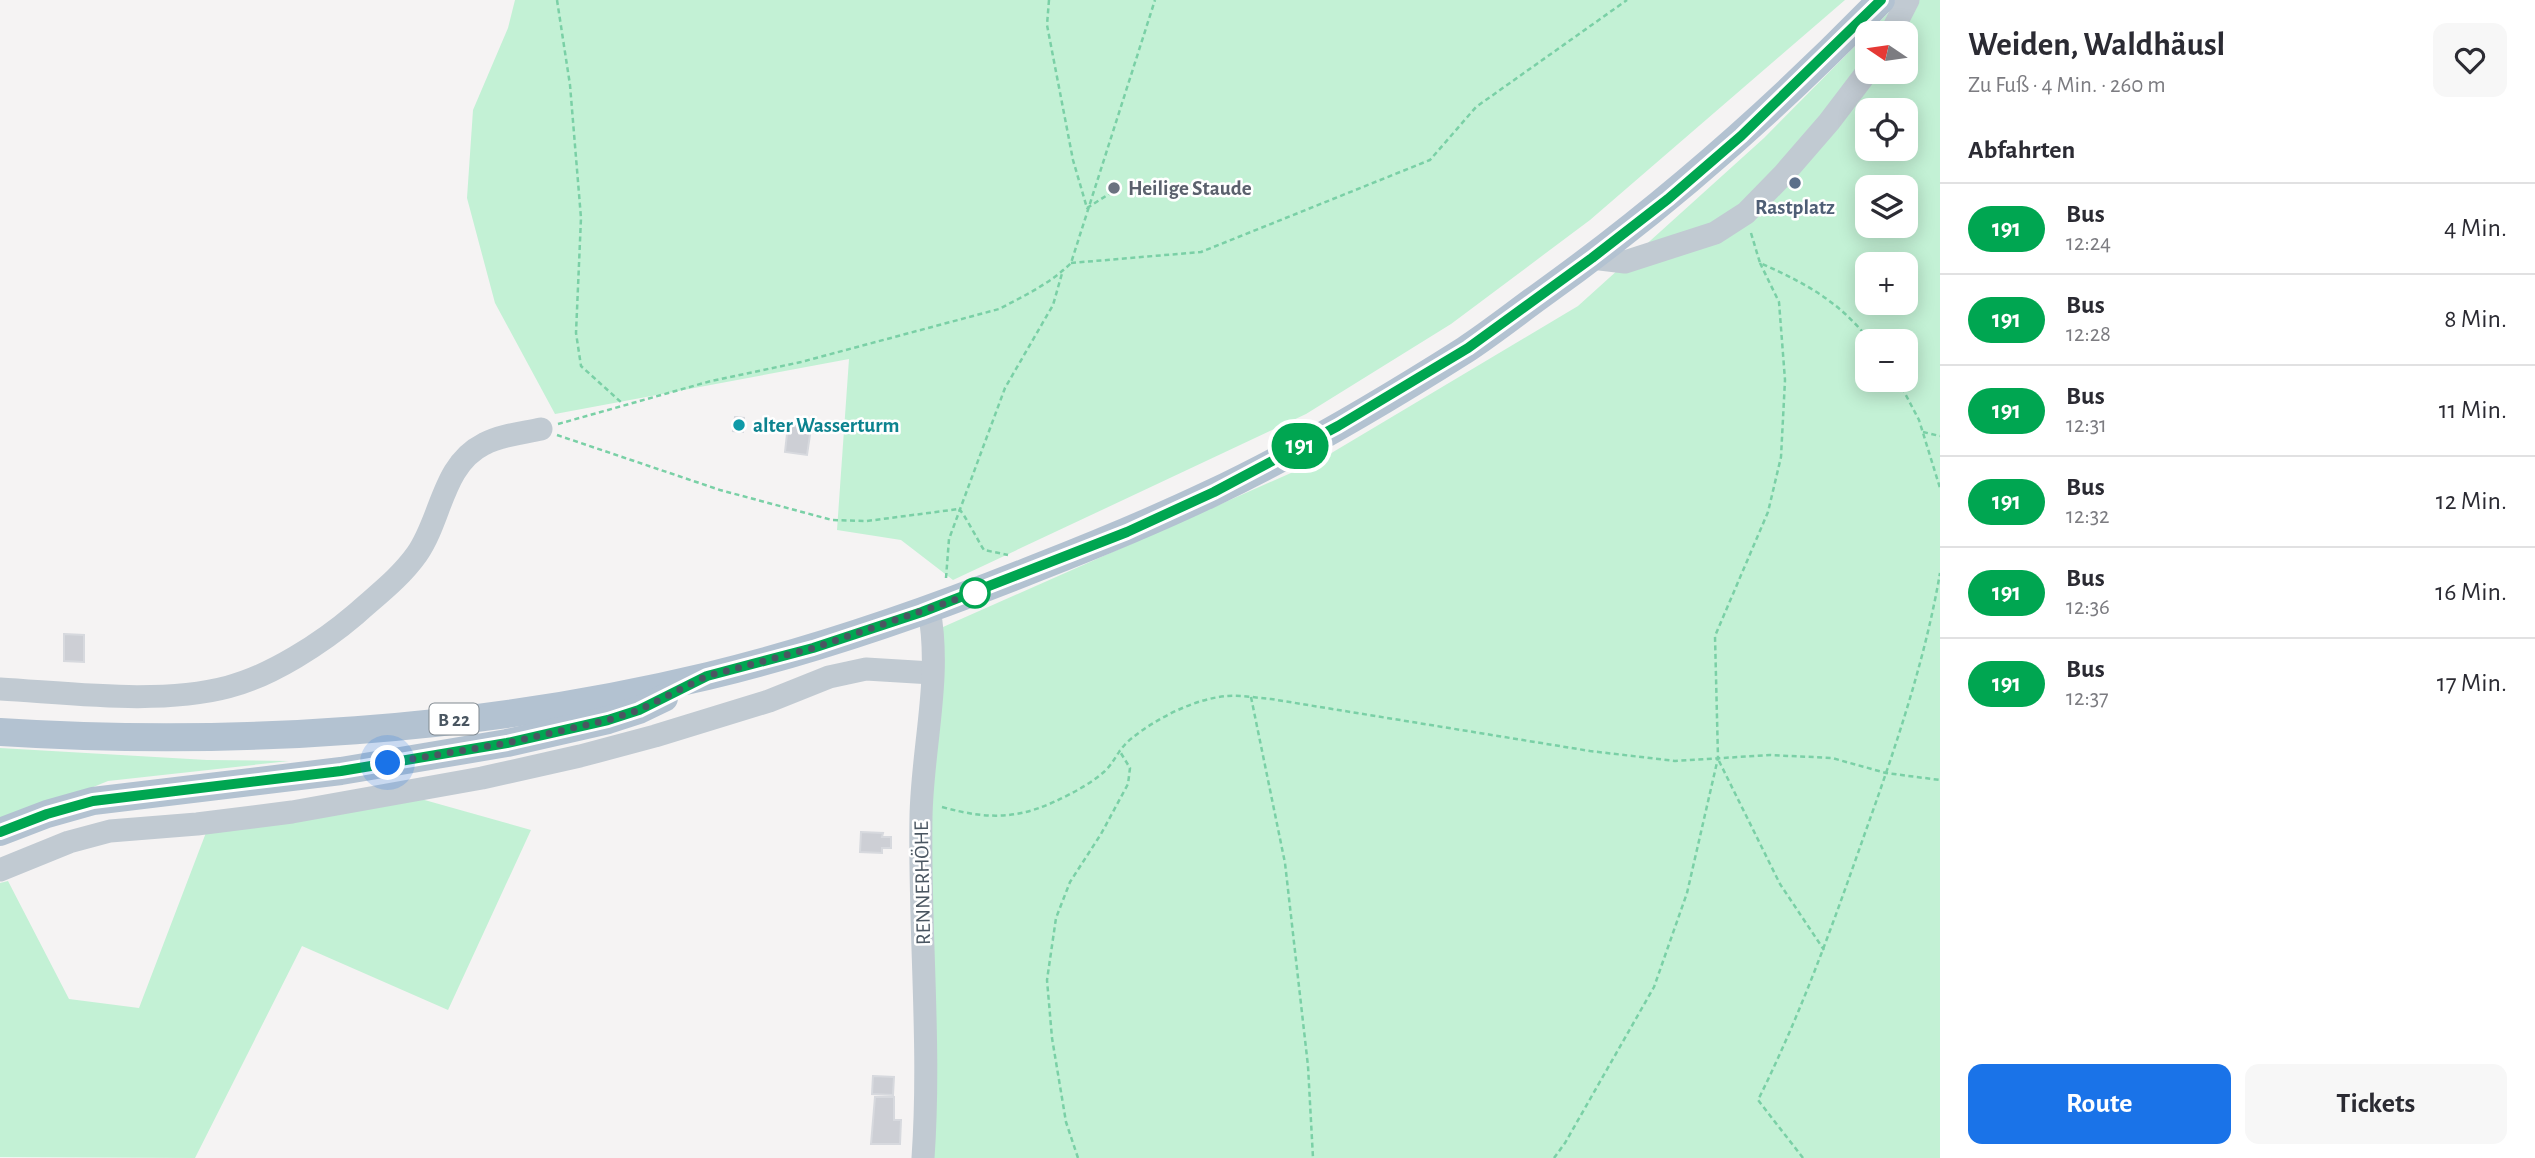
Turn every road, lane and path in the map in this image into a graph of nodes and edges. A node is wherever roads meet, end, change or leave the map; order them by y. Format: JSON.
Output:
{"nodes":[{"id":1,"x":557,"y":0,"type":"edge"},
{"id":2,"x":1049,"y":0,"type":"edge"},
{"id":3,"x":1155,"y":0,"type":"edge"},
{"id":4,"x":1627,"y":0,"type":"edge"},
{"id":5,"x":1881,"y":0,"type":"edge"},
{"id":6,"x":1908,"y":0,"type":"edge"},
{"id":7,"x":1897,"y":21,"type":"edge"},
{"id":8,"x":1857,"y":84,"type":"edge"},
{"id":9,"x":1109,"y":194,"type":"dead end"},
{"id":10,"x":1087,"y":208,"type":"junction"},
{"id":11,"x":1745,"y":213,"type":"junction"},
{"id":12,"x":1592,"y":258,"type":"junction"},
{"id":13,"x":1071,"y":262,"type":"junction"},
{"id":14,"x":1760,"y":263,"type":"junction"},
{"id":15,"x":1063,"y":270,"type":"junction"},
{"id":16,"x":1861,"y":329,"type":"edge"},
{"id":17,"x":1904,"y":392,"type":"edge"},
{"id":18,"x":622,"y":404,"type":"junction"},
{"id":19,"x":541,"y":429,"type":"junction"},
{"id":20,"x":1923,"y":432,"type":"junction"},
{"id":21,"x":1940,"y":436,"type":"edge"},
{"id":22,"x":1940,"y":488,"type":"edge"},
{"id":23,"x":959,"y":509,"type":"junction"},
{"id":24,"x":1013,"y":555,"type":"dead end"},
{"id":25,"x":1940,"y":573,"type":"edge"},
{"id":26,"x":937,"y":606,"type":"junction"},
{"id":27,"x":932,"y":673,"type":"junction"},
{"id":28,"x":707,"y":676,"type":"junction"},
{"id":29,"x":0,"y":689,"type":"edge"},
{"id":30,"x":1251,"y":697,"type":"junction"},
{"id":31,"x":0,"y":732,"type":"edge"},
{"id":32,"x":1118,"y":750,"type":"junction"},
{"id":33,"x":1717,"y":758,"type":"junction"},
{"id":34,"x":1886,"y":773,"type":"junction"},
{"id":35,"x":1940,"y":780,"type":"edge"},
{"id":36,"x":921,"y":802,"type":"junction"},
{"id":37,"x":0,"y":832,"type":"edge"},
{"id":38,"x":0,"y":870,"type":"edge"},
{"id":39,"x":1824,"y":950,"type":"junction"},
{"id":40,"x":923,"y":1158,"type":"edge"},
{"id":41,"x":1078,"y":1158,"type":"edge"},
{"id":42,"x":1313,"y":1158,"type":"edge"},
{"id":43,"x":1554,"y":1158,"type":"edge"},
{"id":44,"x":1803,"y":1158,"type":"edge"}],
"edges":[{"from":1,"to":18,"type":"path"},
{"from":2,"to":10,"type":"path"},
{"from":3,"to":10,"type":"path"},
{"from":4,"to":13,"type":"path"},
{"from":5,"to":12,"type":"main road","number":"B 22"},
{"from":6,"to":7,"type":"street"},
{"from":8,"to":11,"type":"street"},
{"from":9,"to":10,"type":"path"},
{"from":10,"to":13,"type":"path"},
{"from":11,"to":12,"type":"street"},
{"from":11,"to":14,"type":"path"},
{"from":12,"to":26,"type":"main road","number":"B 22"},
{"from":13,"to":15,"type":"path"},
{"from":14,"to":16,"type":"path"},
{"from":14,"to":33,"type":"path"},
{"from":15,"to":18,"type":"path"},
{"from":15,"to":23,"type":"path"},
{"from":17,"to":20,"type":"path"},
{"from":18,"to":19,"type":"path"},
{"from":19,"to":23,"type":"path"},
{"from":19,"to":29,"type":"street"},
{"from":20,"to":21,"type":"path"},
{"from":20,"to":22,"type":"path"},
{"from":23,"to":24,"type":"path"},
{"from":23,"to":26,"type":"path"},
{"from":25,"to":34,"type":"path"},
{"from":26,"to":27,"type":"street","name":"RENNERHÖHE"},
{"from":26,"to":28,"type":"main road","number":"B 22"},
{"from":27,"to":36,"type":"street","name":"RENNERHÖHE"},
{"from":27,"to":38,"type":"street"},
{"from":28,"to":31,"type":"main road","number":"B 22"},
{"from":28,"to":37,"type":"main road"},
{"from":30,"to":32,"type":"path"},
{"from":30,"to":33,"type":"path"},
{"from":30,"to":42,"type":"path"},
{"from":32,"to":36,"type":"path"},
{"from":32,"to":41,"type":"path"},
{"from":33,"to":34,"type":"path"},
{"from":33,"to":39,"type":"path"},
{"from":33,"to":43,"type":"path"},
{"from":34,"to":35,"type":"path"},
{"from":34,"to":39,"type":"path"},
{"from":36,"to":40,"type":"street","name":"RENNERHÖHE"},
{"from":39,"to":44,"type":"path"}]}
